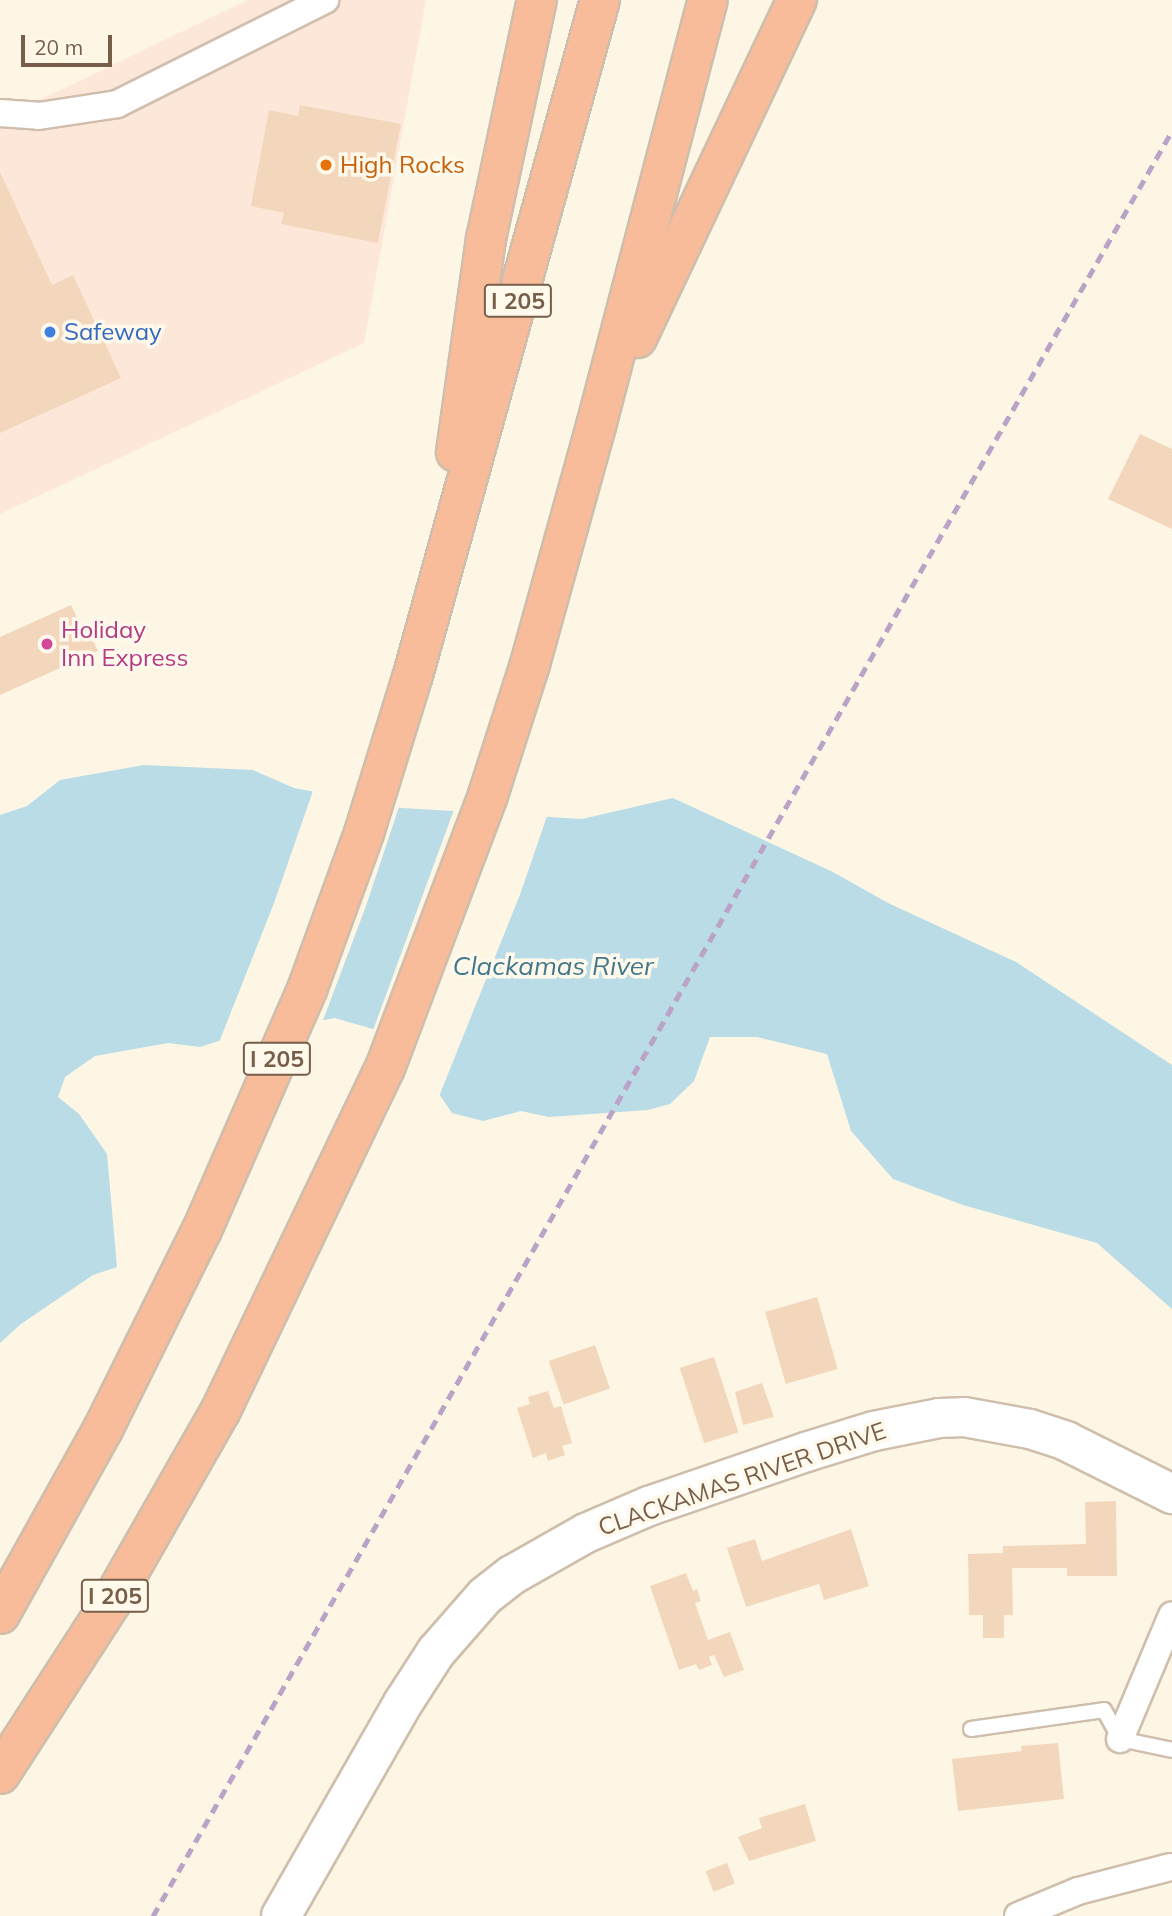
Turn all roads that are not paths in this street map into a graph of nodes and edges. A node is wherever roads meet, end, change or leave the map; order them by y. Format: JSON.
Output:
{"nodes":[{"id":1,"x":325,"y":0,"type":"edge"},
{"id":2,"x":537,"y":0,"type":"edge"},
{"id":3,"x":600,"y":0,"type":"edge"},
{"id":4,"x":708,"y":0,"type":"edge"},
{"id":5,"x":797,"y":0,"type":"edge"},
{"id":6,"x":0,"y":113,"type":"edge"},
{"id":7,"x":596,"y":426,"type":"junction"},
{"id":8,"x":434,"y":601,"type":"junction"},
{"id":9,"x":1172,"y":1494,"type":"edge"},
{"id":10,"x":0,"y":1614,"type":"edge"},
{"id":11,"x":1172,"y":1615,"type":"edge"},
{"id":12,"x":971,"y":1729,"type":"dead end"},
{"id":13,"x":1120,"y":1739,"type":"junction"},
{"id":14,"x":1172,"y":1750,"type":"edge"},
{"id":15,"x":0,"y":1774,"type":"edge"},
{"id":16,"x":1170,"y":1867,"type":"dead end"},
{"id":17,"x":281,"y":1916,"type":"edge"},
{"id":18,"x":1018,"y":1916,"type":"edge"}],
"edges":[{"from":1,"to":6,"type":"street"},
{"from":2,"to":8,"type":"highway"},
{"from":3,"to":8,"type":"highway","number":"I 205"},
{"from":4,"to":7,"type":"highway","number":"I 205"},
{"from":5,"to":7,"type":"highway"},
{"from":7,"to":15,"type":"highway","number":"I 205"},
{"from":8,"to":10,"type":"highway","number":"I 205"},
{"from":9,"to":17,"type":"main road","name":"CLACKAMAS RIVER DRIVE"},
{"from":11,"to":13,"type":"street"},
{"from":12,"to":13,"type":"lane"},
{"from":13,"to":14,"type":"lane"},
{"from":16,"to":18,"type":"street"}]}
